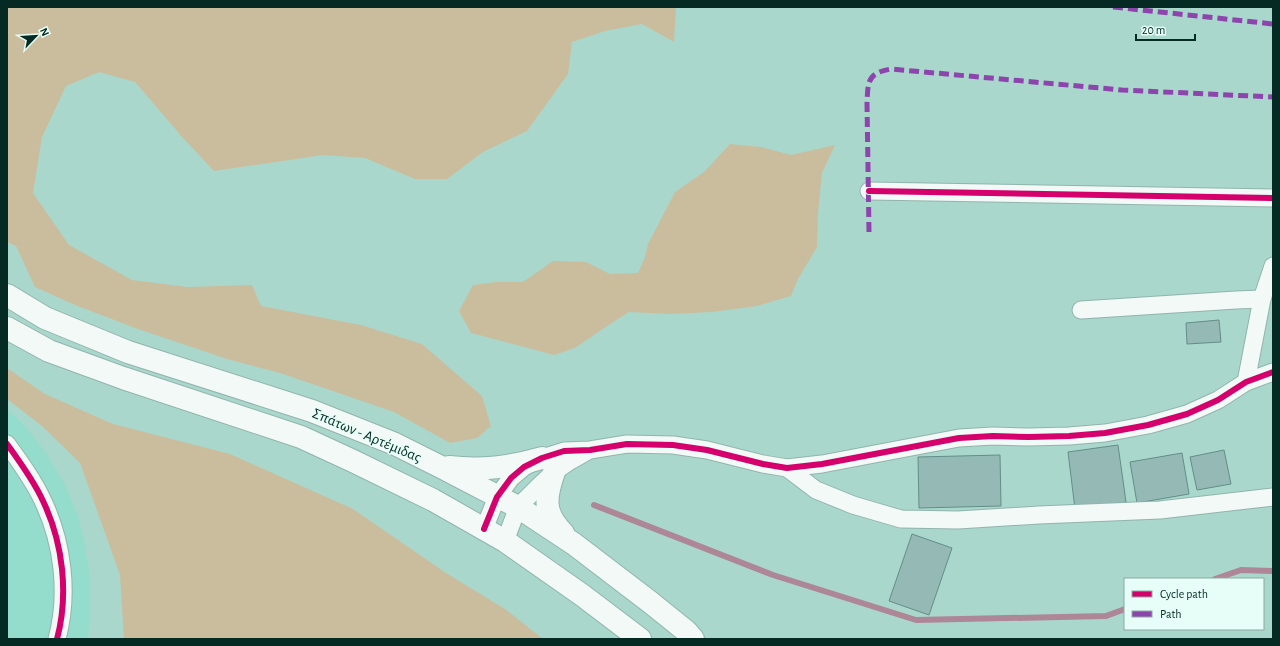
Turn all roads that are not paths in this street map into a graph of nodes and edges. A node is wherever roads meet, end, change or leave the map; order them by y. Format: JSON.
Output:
{"nodes":[{"id":1,"x":868,"y":191,"type":"dead end"},
{"id":2,"x":1273,"y":198,"type":"edge"},
{"id":3,"x":1273,"y":266,"type":"edge"},
{"id":4,"x":7,"y":295,"type":"edge"},
{"id":5,"x":1262,"y":299,"type":"junction"},
{"id":6,"x":1081,"y":310,"type":"dead end"},
{"id":7,"x":7,"y":328,"type":"edge"},
{"id":8,"x":1273,"y":372,"type":"edge"},
{"id":9,"x":1246,"y":382,"type":"junction"},
{"id":10,"x":7,"y":444,"type":"edge"},
{"id":11,"x":548,"y":465,"type":"junction"},
{"id":12,"x":441,"y":467,"type":"junction"},
{"id":13,"x":787,"y":468,"type":"junction"},
{"id":14,"x":497,"y":497,"type":"junction"},
{"id":15,"x":1273,"y":497,"type":"edge"},
{"id":16,"x":518,"y":507,"type":"junction"},
{"id":17,"x":484,"y":529,"type":"junction"},
{"id":18,"x":505,"y":541,"type":"junction"},
{"id":19,"x":574,"y":544,"type":"junction"},
{"id":20,"x":57,"y":639,"type":"edge"},
{"id":21,"x":640,"y":639,"type":"edge"},
{"id":22,"x":693,"y":639,"type":"edge"}],
"edges":[{"from":1,"to":2,"type":"street"},
{"from":3,"to":5,"type":"street"},
{"from":4,"to":12,"type":"main road","name":"Σπάτων - Αρτέμιδας"},
{"from":5,"to":6,"type":"street"},
{"from":5,"to":9,"type":"street"},
{"from":7,"to":17,"type":"main road","name":"Σπάτων - Αρτέμιδας"},
{"from":8,"to":9,"type":"street"},
{"from":9,"to":13,"type":"street"},
{"from":10,"to":20,"type":"street"},
{"from":11,"to":12,"type":"main road"},
{"from":11,"to":13,"type":"street"},
{"from":11,"to":14,"type":"street"},
{"from":11,"to":16,"type":"street"},
{"from":11,"to":19,"type":"main road"},
{"from":12,"to":14,"type":"main road","name":"Σπάτων - Αρτέμιδας"},
{"from":13,"to":15,"type":"street"},
{"from":14,"to":16,"type":"main road","name":"Σπάτων - Αρτέμιδας"},
{"from":14,"to":17,"type":"street"},
{"from":16,"to":18,"type":"street"},
{"from":16,"to":19,"type":"main road","name":"Σπάτων - Αρτέμιδας"},
{"from":17,"to":18,"type":"main road","name":"Σπάτων - Αρτέμιδας"},
{"from":18,"to":21,"type":"main road","name":"Σπάτων - Αρτέμιδας"},
{"from":19,"to":22,"type":"main road","name":"Σπάτων - Αρτέμιδας"}]}
